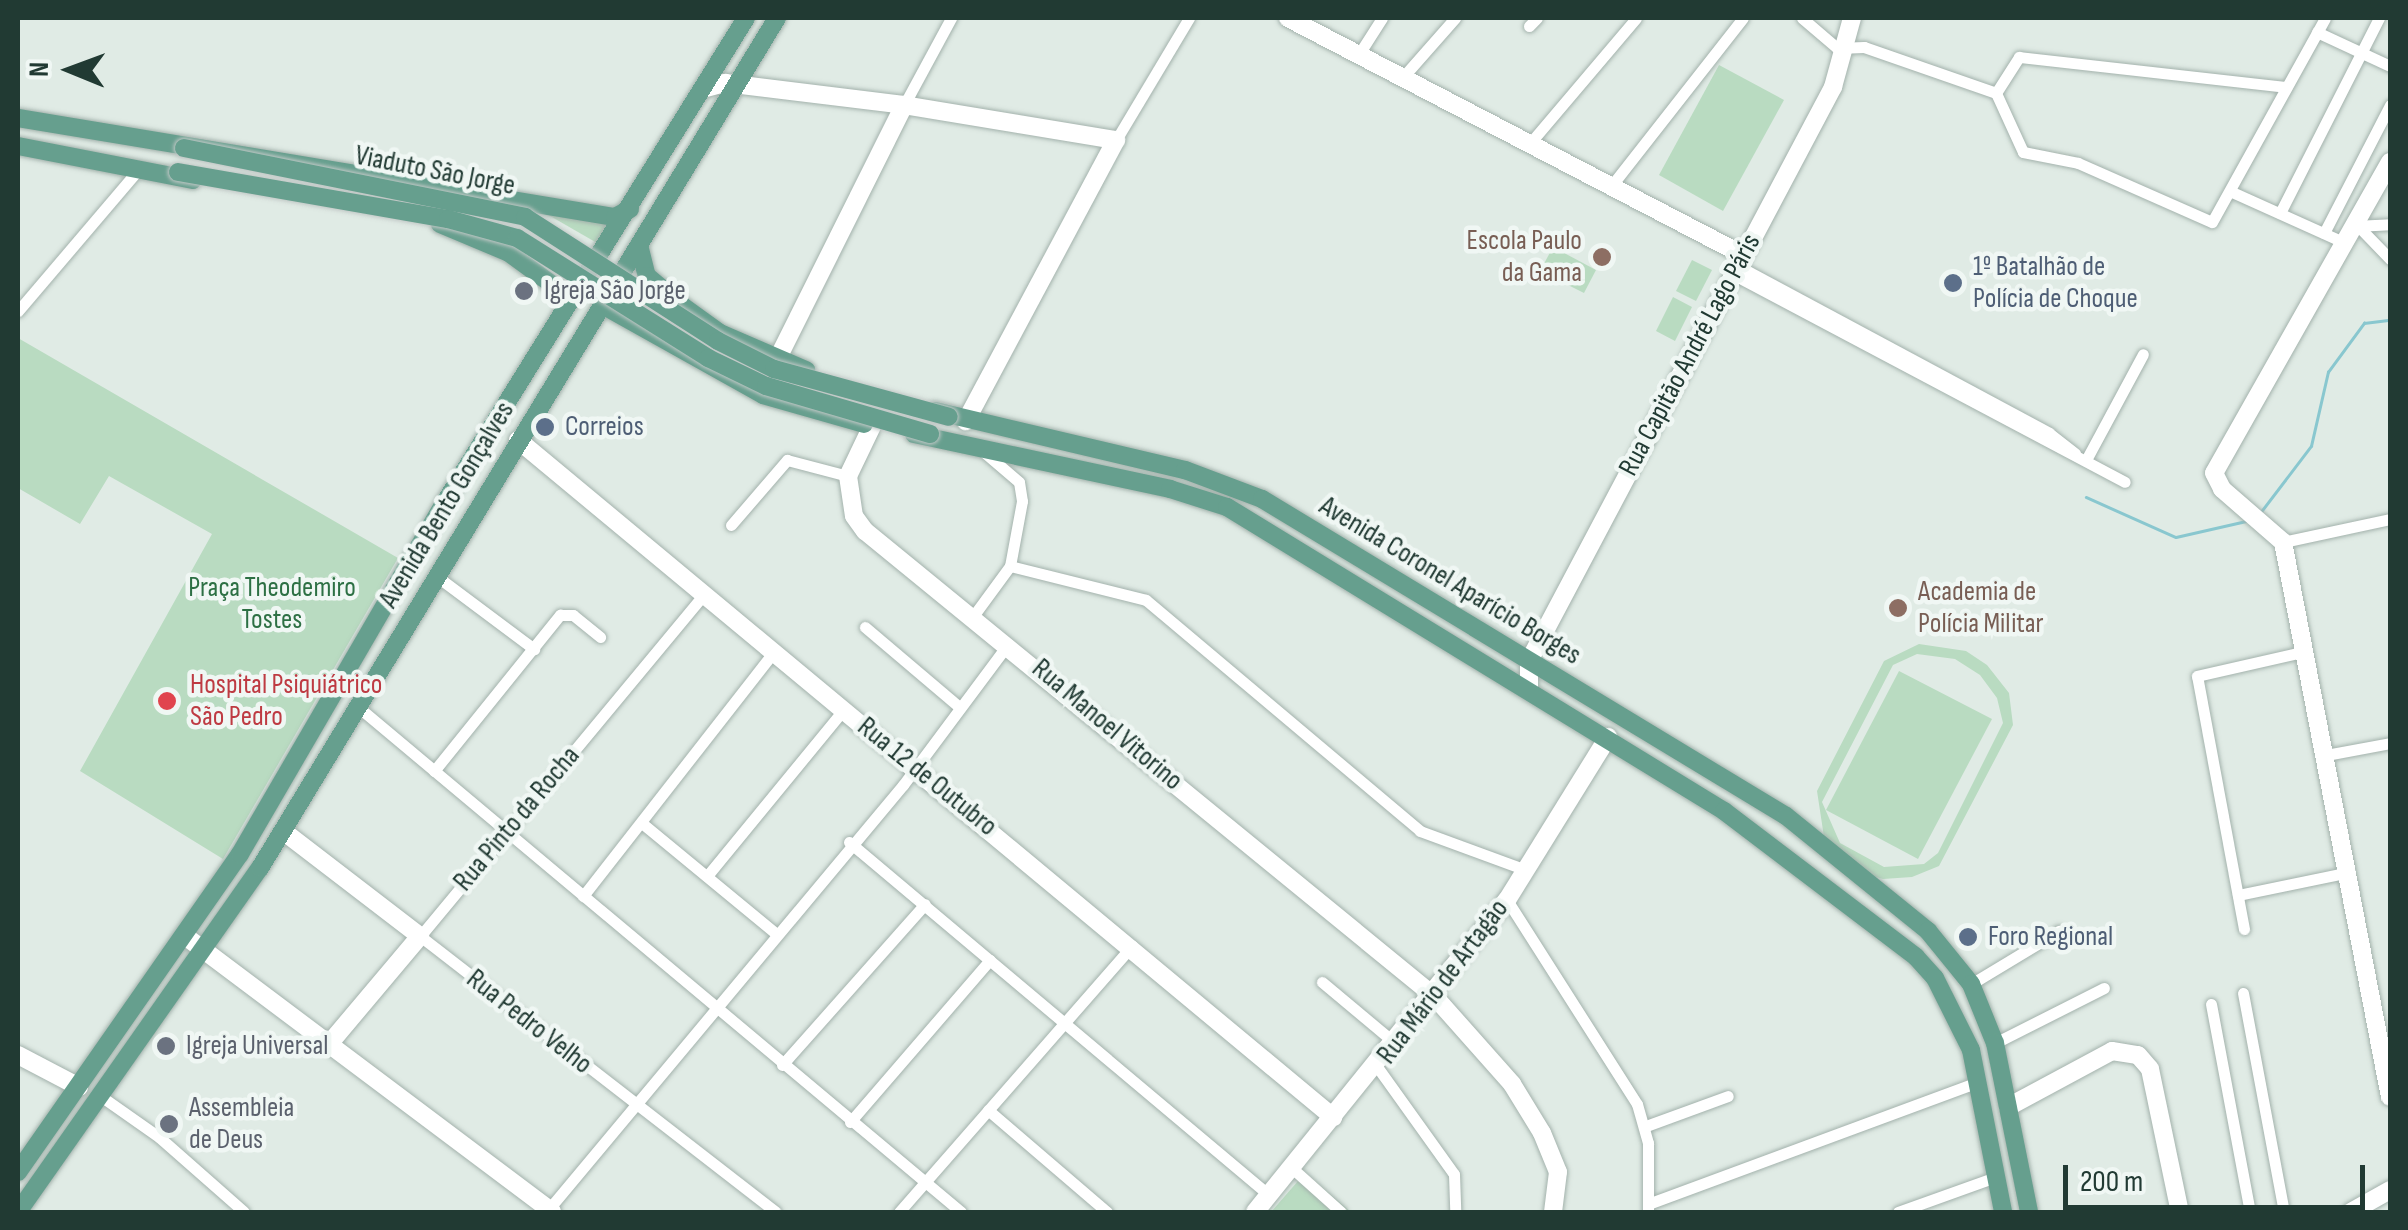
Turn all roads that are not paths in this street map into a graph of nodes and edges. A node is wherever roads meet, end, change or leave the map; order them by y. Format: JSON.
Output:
{"nodes":[{"id":1,"x":746,"y":18,"type":"edge"},
{"id":2,"x":777,"y":18,"type":"edge"},
{"id":3,"x":951,"y":18,"type":"edge"},
{"id":4,"x":1189,"y":18,"type":"edge"},
{"id":5,"x":1292,"y":18,"type":"edge"},
{"id":6,"x":1382,"y":18,"type":"edge"},
{"id":7,"x":1454,"y":18,"type":"edge"},
{"id":8,"x":1636,"y":18,"type":"edge"},
{"id":9,"x":1743,"y":18,"type":"edge"},
{"id":10,"x":1802,"y":18,"type":"edge"},
{"id":11,"x":1852,"y":18,"type":"edge"},
{"id":12,"x":2324,"y":18,"type":"edge"},
{"id":13,"x":2379,"y":18,"type":"edge"},
{"id":14,"x":2317,"y":32,"type":"junction"},
{"id":15,"x":1848,"y":48,"type":"junction"},
{"id":16,"x":2362,"y":52,"type":"junction"},
{"id":17,"x":1359,"y":54,"type":"junction"},
{"id":18,"x":2390,"y":66,"type":"edge"},
{"id":19,"x":1403,"y":77,"type":"junction"},
{"id":20,"x":739,"y":85,"type":"junction"},
{"id":21,"x":2286,"y":87,"type":"junction"},
{"id":22,"x":706,"y":88,"type":"junction"},
{"id":23,"x":1996,"y":92,"type":"junction"},
{"id":24,"x":2390,"y":104,"type":"edge"},
{"id":25,"x":904,"y":105,"type":"junction"},
{"id":26,"x":18,"y":118,"type":"edge"},
{"id":27,"x":1116,"y":140,"type":"junction"},
{"id":28,"x":148,"y":141,"type":"junction"},
{"id":29,"x":1531,"y":142,"type":"junction"},
{"id":30,"x":18,"y":146,"type":"edge"},
{"id":31,"x":2390,"y":162,"type":"edge"},
{"id":32,"x":142,"y":166,"type":"junction"},
{"id":33,"x":1612,"y":185,"type":"junction"},
{"id":34,"x":2232,"y":192,"type":"junction"},
{"id":35,"x":532,"y":202,"type":"junction"},
{"id":36,"x":630,"y":209,"type":"junction"},
{"id":37,"x":2280,"y":213,"type":"junction"},
{"id":38,"x":2390,"y":224,"type":"edge"},
{"id":39,"x":2344,"y":232,"type":"junction"},
{"id":40,"x":639,"y":245,"type":"junction"},
{"id":41,"x":510,"y":253,"type":"junction"},
{"id":42,"x":2390,"y":259,"type":"edge"},
{"id":43,"x":1738,"y":265,"type":"junction"},
{"id":44,"x":572,"y":299,"type":"junction"},
{"id":45,"x":602,"y":306,"type":"junction"},
{"id":46,"x":684,"y":307,"type":"junction"},
{"id":47,"x":18,"y":310,"type":"edge"},
{"id":48,"x":662,"y":342,"type":"junction"},
{"id":49,"x":2143,"y":354,"type":"dead end"},
{"id":50,"x":777,"y":360,"type":"junction"},
{"id":51,"x":958,"y":419,"type":"junction"},
{"id":52,"x":872,"y":426,"type":"junction"},
{"id":53,"x":939,"y":437,"type":"junction"},
{"id":54,"x":518,"y":440,"type":"junction"},
{"id":55,"x":975,"y":446,"type":"junction"},
{"id":56,"x":2080,"y":457,"type":"junction"},
{"id":57,"x":848,"y":476,"type":"junction"},
{"id":58,"x":2125,"y":482,"type":"dead end"},
{"id":59,"x":2390,"y":519,"type":"edge"},
{"id":60,"x":732,"y":525,"type":"dead end"},
{"id":61,"x":2283,"y":542,"type":"junction"},
{"id":62,"x":1010,"y":566,"type":"junction"},
{"id":63,"x":435,"y":575,"type":"junction"},
{"id":64,"x":705,"y":593,"type":"junction"},
{"id":65,"x":974,"y":615,"type":"junction"},
{"id":66,"x":865,"y":628,"type":"dead end"},
{"id":67,"x":600,"y":637,"type":"dead end"},
{"id":68,"x":1008,"y":644,"type":"junction"},
{"id":69,"x":534,"y":650,"type":"junction"},
{"id":70,"x":2306,"y":651,"type":"junction"},
{"id":71,"x":772,"y":654,"type":"junction"},
{"id":72,"x":1529,"y":661,"type":"junction"},
{"id":73,"x":1530,"y":691,"type":"junction"},
{"id":74,"x":358,"y":706,"type":"junction"},
{"id":75,"x":958,"y":706,"type":"junction"},
{"id":76,"x":844,"y":709,"type":"junction"},
{"id":77,"x":1608,"y":737,"type":"junction"},
{"id":78,"x":2390,"y":742,"type":"edge"},
{"id":79,"x":2326,"y":755,"type":"junction"},
{"id":80,"x":915,"y":766,"type":"junction"},
{"id":81,"x":434,"y":771,"type":"junction"},
{"id":82,"x":643,"y":824,"type":"junction"},
{"id":83,"x":283,"y":831,"type":"junction"},
{"id":84,"x":506,"y":831,"type":"junction"},
{"id":85,"x":849,"y":842,"type":"junction"},
{"id":86,"x":1526,"y":870,"type":"junction"},
{"id":87,"x":2350,"y":872,"type":"junction"},
{"id":88,"x":708,"y":876,"type":"junction"},
{"id":89,"x":2238,"y":894,"type":"junction"},
{"id":90,"x":583,"y":896,"type":"junction"},
{"id":91,"x":1507,"y":900,"type":"junction"},
{"id":92,"x":924,"y":904,"type":"junction"},
{"id":93,"x":2244,"y":929,"type":"dead end"},
{"id":94,"x":2059,"y":931,"type":"dead end"},
{"id":95,"x":775,"y":933,"type":"junction"},
{"id":96,"x":185,"y":936,"type":"junction"},
{"id":97,"x":420,"y":936,"type":"junction"},
{"id":98,"x":1132,"y":946,"type":"junction"},
{"id":99,"x":204,"y":949,"type":"junction"},
{"id":100,"x":990,"y":960,"type":"junction"},
{"id":101,"x":1322,"y":982,"type":"dead end"},
{"id":102,"x":1971,"y":984,"type":"junction"},
{"id":103,"x":2104,"y":988,"type":"dead end"},
{"id":104,"x":2242,"y":993,"type":"dead end"},
{"id":105,"x":1434,"y":996,"type":"junction"},
{"id":106,"x":2211,"y":1004,"type":"dead end"},
{"id":107,"x":712,"y":1007,"type":"junction"},
{"id":108,"x":1065,"y":1024,"type":"junction"},
{"id":109,"x":1396,"y":1042,"type":"junction"},
{"id":110,"x":1995,"y":1043,"type":"junction"},
{"id":111,"x":329,"y":1044,"type":"junction"},
{"id":112,"x":18,"y":1055,"type":"edge"},
{"id":113,"x":782,"y":1066,"type":"junction"},
{"id":114,"x":1378,"y":1068,"type":"junction"},
{"id":115,"x":1977,"y":1082,"type":"junction"},
{"id":116,"x":80,"y":1087,"type":"junction"},
{"id":117,"x":102,"y":1096,"type":"junction"},
{"id":118,"x":1728,"y":1096,"type":"dead end"},
{"id":119,"x":2390,"y":1097,"type":"edge"},
{"id":120,"x":633,"y":1104,"type":"junction"},
{"id":121,"x":2008,"y":1108,"type":"junction"},
{"id":122,"x":988,"y":1110,"type":"junction"},
{"id":123,"x":1334,"y":1118,"type":"junction"},
{"id":124,"x":850,"y":1122,"type":"junction"},
{"id":125,"x":1646,"y":1126,"type":"junction"},
{"id":126,"x":1292,"y":1168,"type":"junction"},
{"id":127,"x":18,"y":1172,"type":"edge"},
{"id":128,"x":1996,"y":1178,"type":"junction"},
{"id":129,"x":925,"y":1181,"type":"junction"},
{"id":130,"x":2390,"y":1190,"type":"edge"},
{"id":131,"x":1270,"y":1195,"type":"junction"},
{"id":132,"x":1648,"y":1208,"type":"edge"},
{"id":133,"x":550,"y":1211,"type":"edge"},
{"id":134,"x":18,"y":1212,"type":"edge"},
{"id":135,"x":244,"y":1212,"type":"edge"},
{"id":136,"x":776,"y":1212,"type":"edge"},
{"id":137,"x":899,"y":1212,"type":"edge"},
{"id":138,"x":961,"y":1212,"type":"edge"},
{"id":139,"x":1108,"y":1212,"type":"edge"},
{"id":140,"x":1255,"y":1212,"type":"edge"},
{"id":141,"x":1340,"y":1212,"type":"edge"},
{"id":142,"x":1455,"y":1212,"type":"edge"},
{"id":143,"x":1553,"y":1212,"type":"edge"},
{"id":144,"x":1898,"y":1212,"type":"edge"},
{"id":145,"x":2003,"y":1212,"type":"edge"},
{"id":146,"x":2030,"y":1212,"type":"edge"},
{"id":147,"x":2180,"y":1212,"type":"edge"},
{"id":148,"x":2250,"y":1212,"type":"edge"},
{"id":149,"x":2284,"y":1212,"type":"edge"},
{"id":150,"x":2351,"y":1212,"type":"edge"}],
"edges":[{"from":1,"to":22,"type":"main road","name":"Avenida Bento Gonçalves"},
{"from":2,"to":20,"type":"main road","name":"Avenida Bento Gonçalves"},
{"from":3,"to":25,"type":"street"},
{"from":4,"to":27,"type":"street"},
{"from":5,"to":17,"type":"street"},
{"from":6,"to":17,"type":"street"},
{"from":7,"to":19,"type":"street"},
{"from":8,"to":29,"type":"street"},
{"from":9,"to":33,"type":"street"},
{"from":10,"to":15,"type":"street"},
{"from":11,"to":15,"type":"street","name":"Rua Capitão André Lago Páris"},
{"from":12,"to":14,"type":"street"},
{"from":13,"to":16,"type":"street"},
{"from":14,"to":16,"type":"street"},
{"from":14,"to":21,"type":"street"},
{"from":15,"to":23,"type":"street"},
{"from":15,"to":43,"type":"street","name":"Rua Capitão André Lago Páris"},
{"from":16,"to":18,"type":"street"},
{"from":16,"to":37,"type":"street"},
{"from":17,"to":19,"type":"street"},
{"from":19,"to":29,"type":"street"},
{"from":20,"to":22,"type":"street"},
{"from":20,"to":25,"type":"street"},
{"from":20,"to":40,"type":"main road","name":"Avenida Bento Gonçalves"},
{"from":21,"to":23,"type":"street"},
{"from":21,"to":34,"type":"street"},
{"from":22,"to":36,"type":"main road","name":"Avenida Bento Gonçalves"},
{"from":23,"to":34,"type":"street"},
{"from":24,"to":39,"type":"street"},
{"from":25,"to":27,"type":"street"},
{"from":25,"to":50,"type":"street"},
{"from":26,"to":28,"type":"main road"},
{"from":27,"to":51,"type":"street"},
{"from":28,"to":35,"type":"main road"},
{"from":28,"to":51,"type":"main road","name":"Viaduto São Jorge","bridge":true},
{"from":29,"to":33,"type":"street"},
{"from":30,"to":32,"type":"main road"},
{"from":31,"to":39,"type":"street"},
{"from":32,"to":41,"type":"main road"},
{"from":32,"to":47,"type":"street"},
{"from":32,"to":53,"type":"main road","name":"Viaduto São Jorge","bridge":true},
{"from":33,"to":43,"type":"street"},
{"from":34,"to":37,"type":"street"},
{"from":35,"to":36,"type":"main road"},
{"from":35,"to":41,"type":"main road"},
{"from":36,"to":44,"type":"main road","name":"Avenida Bento Gonçalves"},
{"from":37,"to":39,"type":"street"},
{"from":38,"to":39,"type":"street"},
{"from":39,"to":42,"type":"street"},
{"from":39,"to":61,"type":"street"},
{"from":40,"to":45,"type":"main road","name":"Avenida Bento Gonçalves"},
{"from":40,"to":46,"type":"main road","name":"Avenida Coronel Aparício Borges"},
{"from":41,"to":44,"type":"main road"},
{"from":43,"to":56,"type":"street"},
{"from":43,"to":72,"type":"street","name":"Rua Capitão André Lago Páris"},
{"from":44,"to":96,"type":"main road","name":"Avenida Bento Gonçalves"},
{"from":45,"to":48,"type":"main road","name":"Avenida Coronel Aparício Borges"},
{"from":45,"to":54,"type":"main road","name":"Avenida Bento Gonçalves"},
{"from":46,"to":48,"type":"main road"},
{"from":46,"to":50,"type":"main road","name":"Avenida Coronel Aparício Borges"},
{"from":48,"to":52,"type":"main road","name":"Avenida Coronel Aparício Borges"},
{"from":49,"to":56,"type":"street"},
{"from":50,"to":51,"type":"main road","name":"Avenida Coronel Aparício Borges"},
{"from":51,"to":72,"type":"main road","name":"Avenida Coronel Aparício Borges"},
{"from":52,"to":53,"type":"main road","name":"Avenida Coronel Aparício Borges"},
{"from":52,"to":57,"type":"street"},
{"from":53,"to":55,"type":"main road","name":"Avenida Coronel Aparício Borges"},
{"from":54,"to":63,"type":"main road","name":"Avenida Bento Gonçalves"},
{"from":54,"to":64,"type":"street","name":"Rua 12 de Outubro"},
{"from":55,"to":62,"type":"street"},
{"from":55,"to":73,"type":"main road","name":"Avenida Coronel Aparício Borges"},
{"from":56,"to":58,"type":"street"},
{"from":57,"to":60,"type":"street"},
{"from":57,"to":65,"type":"street","name":"Rua Manoel Vitorino"},
{"from":59,"to":61,"type":"street"},
{"from":61,"to":70,"type":"street"},
{"from":62,"to":65,"type":"street"},
{"from":62,"to":86,"type":"street"},
{"from":63,"to":69,"type":"street"},
{"from":63,"to":74,"type":"main road","name":"Avenida Bento Gonçalves"},
{"from":64,"to":71,"type":"street","name":"Rua 12 de Outubro"},
{"from":64,"to":84,"type":"street","name":"Rua Pinto da Rocha"},
{"from":65,"to":68,"type":"street","name":"Rua Manoel Vitorino"},
{"from":66,"to":75,"type":"street"},
{"from":67,"to":69,"type":"street"},
{"from":68,"to":75,"type":"street"},
{"from":68,"to":105,"type":"street","name":"Rua Manoel Vitorino"},
{"from":69,"to":81,"type":"street"},
{"from":70,"to":79,"type":"street"},
{"from":70,"to":89,"type":"street"},
{"from":71,"to":76,"type":"street","name":"Rua 12 de Outubro"},
{"from":71,"to":82,"type":"street"},
{"from":72,"to":73,"type":"street","name":"Rua Capitão André Lago Páris"},
{"from":72,"to":102,"type":"main road","name":"Avenida Coronel Aparício Borges"},
{"from":73,"to":77,"type":"main road","name":"Avenida Coronel Aparício Borges"},
{"from":74,"to":81,"type":"street"},
{"from":74,"to":83,"type":"main road","name":"Avenida Bento Gonçalves"},
{"from":75,"to":80,"type":"street"},
{"from":76,"to":80,"type":"street","name":"Rua 12 de Outubro"},
{"from":76,"to":88,"type":"street"},
{"from":77,"to":86,"type":"street","name":"Rua Mário de Artagão"},
{"from":77,"to":115,"type":"main road","name":"Avenida Coronel Aparício Borges"},
{"from":78,"to":79,"type":"street"},
{"from":79,"to":87,"type":"street"},
{"from":80,"to":85,"type":"street"},
{"from":80,"to":98,"type":"street","name":"Rua 12 de Outubro"},
{"from":81,"to":84,"type":"street"},
{"from":82,"to":88,"type":"street"},
{"from":82,"to":90,"type":"street"},
{"from":83,"to":97,"type":"street","name":"Rua Pedro Velho"},
{"from":83,"to":99,"type":"main road","name":"Avenida Bento Gonçalves"},
{"from":84,"to":90,"type":"street"},
{"from":84,"to":97,"type":"street","name":"Rua Pinto da Rocha"},
{"from":85,"to":92,"type":"street"},
{"from":85,"to":95,"type":"street"},
{"from":86,"to":91,"type":"street","name":"Rua Mário de Artagão"},
{"from":87,"to":89,"type":"street"},
{"from":87,"to":119,"type":"street"},
{"from":88,"to":95,"type":"street"},
{"from":89,"to":93,"type":"street"},
{"from":90,"to":107,"type":"street"},
{"from":91,"to":105,"type":"street","name":"Rua Mário de Artagão"},
{"from":91,"to":125,"type":"street"},
{"from":92,"to":100,"type":"street"},
{"from":92,"to":113,"type":"street"},
{"from":94,"to":102,"type":"street"},
{"from":95,"to":107,"type":"street"},
{"from":96,"to":99,"type":"street"},
{"from":96,"to":116,"type":"main road","name":"Avenida Bento Gonçalves"},
{"from":97,"to":111,"type":"street","name":"Rua Pinto da Rocha"},
{"from":97,"to":120,"type":"street","name":"Rua Pedro Velho"},
{"from":98,"to":108,"type":"street"},
{"from":98,"to":123,"type":"street","name":"Rua 12 de Outubro"},
{"from":99,"to":111,"type":"street"},
{"from":99,"to":117,"type":"main road","name":"Avenida Bento Gonçalves"},
{"from":100,"to":108,"type":"street"},
{"from":100,"to":124,"type":"street"},
{"from":101,"to":109,"type":"street"},
{"from":102,"to":110,"type":"main road","name":"Avenida Coronel Aparício Borges"},
{"from":103,"to":110,"type":"street"},
{"from":104,"to":149,"type":"street"},
{"from":105,"to":109,"type":"street","name":"Rua Mário de Artagão"},
{"from":105,"to":143,"type":"street","name":"Rua Manoel Vitorino"},
{"from":106,"to":148,"type":"street"},
{"from":107,"to":113,"type":"street"},
{"from":107,"to":120,"type":"street"},
{"from":108,"to":122,"type":"street"},
{"from":108,"to":131,"type":"street"},
{"from":109,"to":114,"type":"street","name":"Rua Mário de Artagão"},
{"from":110,"to":121,"type":"main road","name":"Avenida Coronel Aparício Borges"},
{"from":111,"to":133,"type":"street"},
{"from":112,"to":116,"type":"street"},
{"from":113,"to":124,"type":"street"},
{"from":114,"to":123,"type":"street","name":"Rua Mário de Artagão"},
{"from":114,"to":142,"type":"street"},
{"from":115,"to":128,"type":"main road","name":"Avenida Coronel Aparício Borges"},
{"from":115,"to":132,"type":"street"},
{"from":116,"to":127,"type":"main road","name":"Avenida Bento Gonçalves"},
{"from":117,"to":134,"type":"main road","name":"Avenida Bento Gonçalves"},
{"from":117,"to":135,"type":"street"},
{"from":118,"to":125,"type":"street"},
{"from":120,"to":133,"type":"street"},
{"from":120,"to":136,"type":"street","name":"Rua Pedro Velho"},
{"from":121,"to":146,"type":"main road","name":"Avenida Coronel Aparício Borges"},
{"from":121,"to":147,"type":"street"},
{"from":122,"to":129,"type":"street"},
{"from":122,"to":139,"type":"street"},
{"from":123,"to":126,"type":"street","name":"Rua Mário de Artagão"},
{"from":124,"to":129,"type":"street"},
{"from":125,"to":132,"type":"street"},
{"from":126,"to":131,"type":"street","name":"Rua Mário de Artagão"},
{"from":126,"to":141,"type":"street"},
{"from":128,"to":144,"type":"street"},
{"from":128,"to":145,"type":"main road","name":"Avenida Coronel Aparício Borges"},
{"from":129,"to":137,"type":"street"},
{"from":129,"to":138,"type":"street"},
{"from":130,"to":150,"type":"street"},
{"from":131,"to":140,"type":"street","name":"Rua Mário de Artagão"}]}
